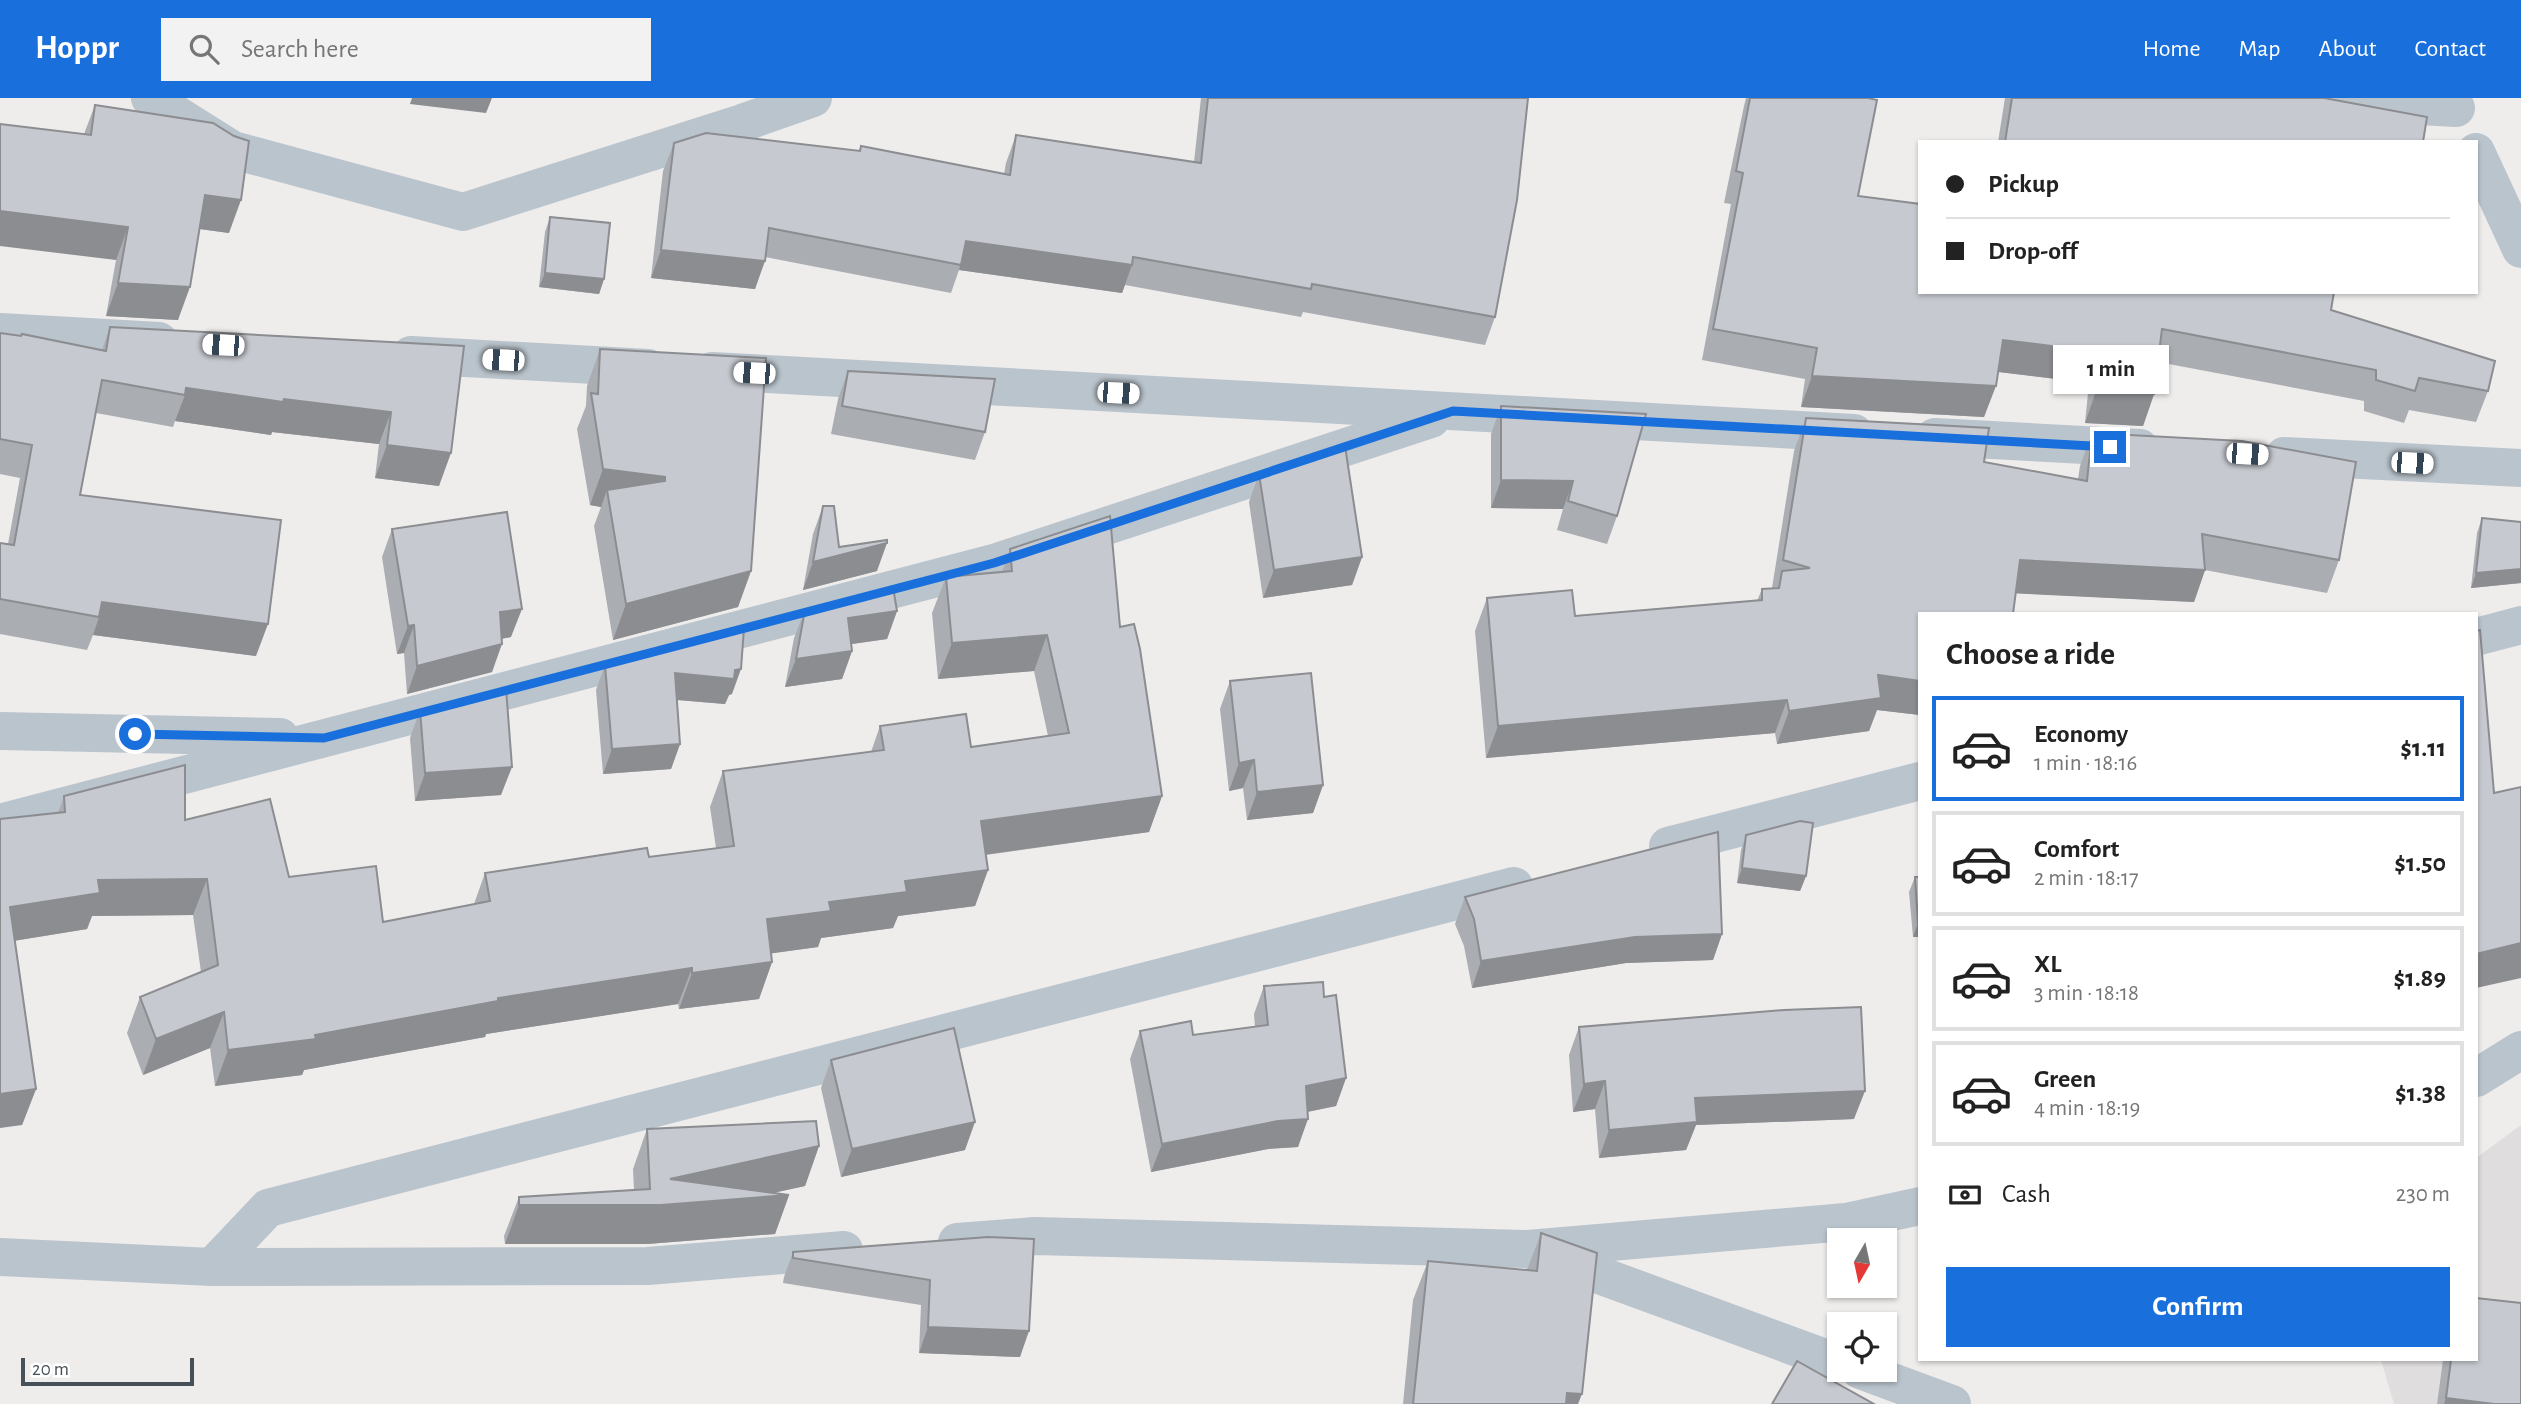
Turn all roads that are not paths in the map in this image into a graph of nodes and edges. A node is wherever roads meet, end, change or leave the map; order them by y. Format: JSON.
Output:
{"nodes":[{"id":1,"x":150,"y":98,"type":"edge"},
{"id":2,"x":813,"y":98,"type":"edge"},
{"id":3,"x":2276,"y":98,"type":"edge"},
{"id":4,"x":2454,"y":103,"type":"edge"},
{"id":5,"x":2471,"y":140,"type":"edge"},
{"id":6,"x":2478,"y":156,"type":"edge"},
{"id":7,"x":2521,"y":249,"type":"edge"},
{"id":8,"x":0,"y":332,"type":"edge"},
{"id":9,"x":196,"y":343,"type":"edge"},
{"id":10,"x":377,"y":353,"type":"edge"},
{"id":11,"x":1453,"y":411,"type":"junction"},
{"id":12,"x":2174,"y":450,"type":"edge"},
{"id":13,"x":2244,"y":454,"type":"edge"},
{"id":14,"x":2521,"y":468,"type":"edge"},
{"id":15,"x":2521,"y":625,"type":"edge"},
{"id":16,"x":2478,"y":636,"type":"edge"},
{"id":17,"x":0,"y":731,"type":"edge"},
{"id":18,"x":324,"y":738,"type":"junction"},
{"id":19,"x":1918,"y":782,"type":"edge"},
{"id":20,"x":0,"y":823,"type":"edge"},
{"id":21,"x":1635,"y":854,"type":"edge"},
{"id":22,"x":1541,"y":879,"type":"edge"},
{"id":23,"x":2521,"y":1050,"type":"edge"},
{"id":24,"x":2478,"y":1077,"type":"edge"},
{"id":25,"x":1918,"y":1206,"type":"edge"},
{"id":26,"x":925,"y":1244,"type":"edge"},
{"id":27,"x":883,"y":1247,"type":"edge"},
{"id":28,"x":1528,"y":1249,"type":"junction"},
{"id":29,"x":0,"y":1257,"type":"edge"},
{"id":30,"x":212,"y":1267,"type":"junction"},
{"id":31,"x":1827,"y":1359,"type":"edge"},
{"id":32,"x":1892,"y":1382,"type":"edge"},
{"id":33,"x":1952,"y":1404,"type":"edge"}],
"edges":[{"from":1,"to":2,"type":"street"},
{"from":3,"to":4,"type":"street"},
{"from":4,"to":5,"type":"street"},
{"from":6,"to":7,"type":"street"},
{"from":8,"to":9,"type":"street"},
{"from":10,"to":11,"type":"street"},
{"from":11,"to":12,"type":"street"},
{"from":11,"to":18,"type":"street"},
{"from":13,"to":14,"type":"street"},
{"from":15,"to":16,"type":"street"},
{"from":17,"to":18,"type":"street"},
{"from":18,"to":20,"type":"street"},
{"from":19,"to":21,"type":"street"},
{"from":22,"to":30,"type":"street"},
{"from":23,"to":24,"type":"street"},
{"from":25,"to":28,"type":"street"},
{"from":26,"to":28,"type":"street"},
{"from":27,"to":30,"type":"street"},
{"from":28,"to":31,"type":"street"},
{"from":29,"to":30,"type":"street"},
{"from":32,"to":33,"type":"street"}]}
